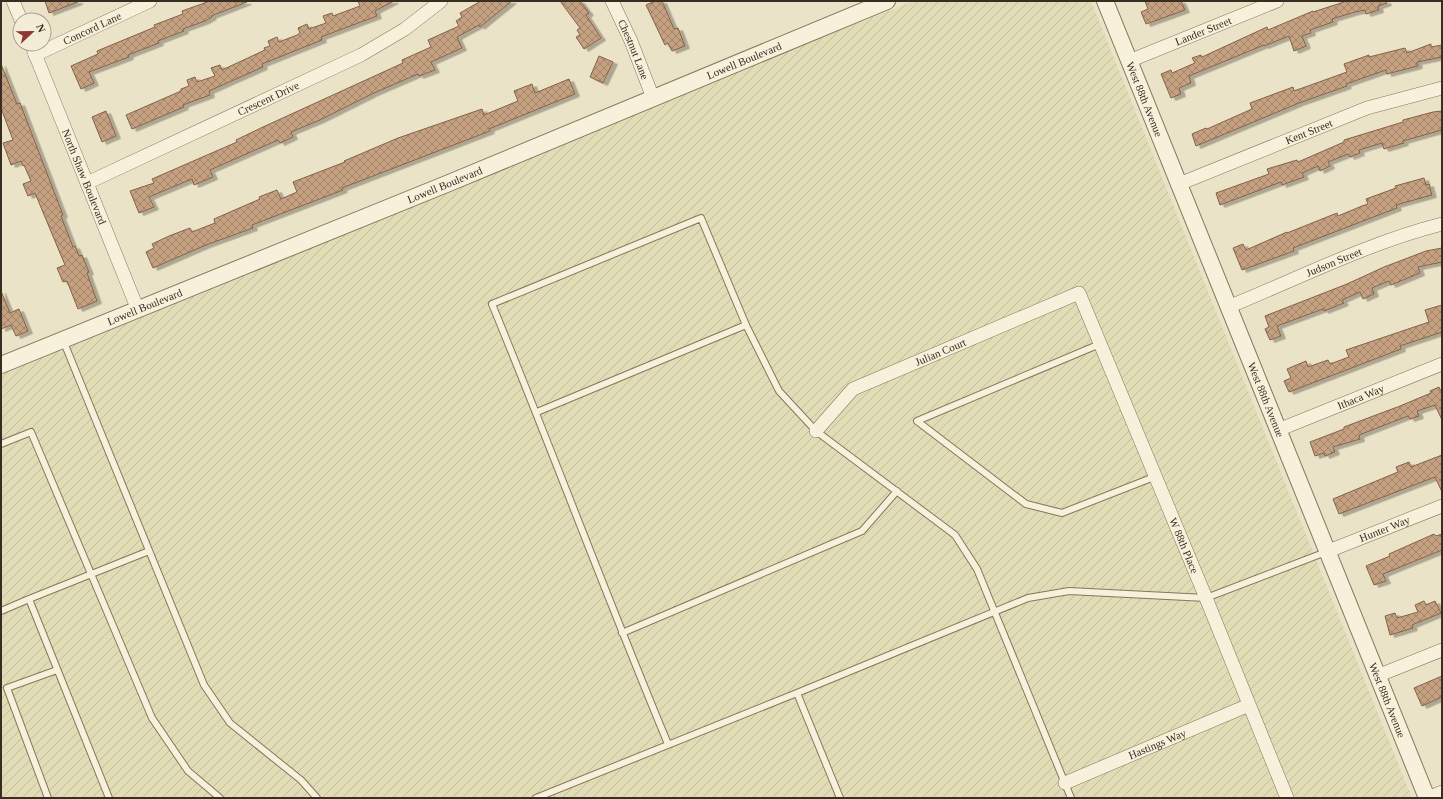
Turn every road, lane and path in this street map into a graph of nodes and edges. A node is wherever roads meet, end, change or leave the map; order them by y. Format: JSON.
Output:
{"nodes":[{"id":1,"x":13,"y":1,"type":"edge"},
{"id":2,"x":150,"y":1,"type":"edge"},
{"id":3,"x":441,"y":1,"type":"edge"},
{"id":4,"x":612,"y":1,"type":"edge"},
{"id":5,"x":887,"y":1,"type":"edge"},
{"id":6,"x":1105,"y":1,"type":"edge"},
{"id":7,"x":1278,"y":1,"type":"edge"},
{"id":8,"x":18,"y":12,"type":"edge"},
{"id":9,"x":52,"y":41,"type":"edge"},
{"id":10,"x":34,"y":52,"type":"edge"},
{"id":11,"x":1129,"y":61,"type":"junction"},
{"id":12,"x":1442,"y":88,"type":"edge"},
{"id":13,"x":653,"y":98,"type":"junction"},
{"id":14,"x":87,"y":183,"type":"junction"},
{"id":15,"x":1179,"y":184,"type":"junction"},
{"id":16,"x":1442,"y":224,"type":"edge"},
{"id":17,"x":1079,"y":293,"type":"joint"},
{"id":18,"x":1228,"y":307,"type":"junction"},
{"id":19,"x":138,"y":310,"type":"junction"},
{"id":20,"x":746,"y":325,"type":"junction"},
{"id":21,"x":63,"y":340,"type":"junction"},
{"id":22,"x":1100,"y":344,"type":"junction"},
{"id":23,"x":1442,"y":364,"type":"edge"},
{"id":24,"x":1,"y":365,"type":"edge"},
{"id":25,"x":537,"y":412,"type":"junction"},
{"id":26,"x":1278,"y":430,"type":"junction"},
{"id":27,"x":816,"y":431,"type":"junction"},
{"id":28,"x":1,"y":444,"type":"edge"},
{"id":29,"x":1154,"y":477,"type":"junction"},
{"id":30,"x":897,"y":491,"type":"junction"},
{"id":31,"x":1442,"y":506,"type":"edge"},
{"id":32,"x":149,"y":551,"type":"junction"},
{"id":33,"x":1326,"y":552,"type":"junction"},
{"id":34,"x":92,"y":574,"type":"junction"},
{"id":35,"x":1206,"y":598,"type":"junction"},
{"id":36,"x":29,"y":599,"type":"junction"},
{"id":37,"x":1,"y":611,"type":"edge"},
{"id":38,"x":995,"y":612,"type":"junction"},
{"id":39,"x":622,"y":633,"type":"junction"},
{"id":40,"x":1442,"y":650,"type":"edge"},
{"id":41,"x":57,"y":670,"type":"junction"},
{"id":42,"x":1377,"y":676,"type":"junction"},
{"id":43,"x":797,"y":693,"type":"junction"},
{"id":44,"x":1249,"y":705,"type":"junction"},
{"id":45,"x":668,"y":744,"type":"junction"},
{"id":46,"x":1065,"y":783,"type":"junction"},
{"id":47,"x":1442,"y":792,"type":"edge"},
{"id":48,"x":314,"y":797,"type":"edge"},
{"id":49,"x":540,"y":797,"type":"edge"},
{"id":50,"x":48,"y":798,"type":"edge"},
{"id":51,"x":109,"y":798,"type":"edge"},
{"id":52,"x":220,"y":798,"type":"edge"},
{"id":53,"x":840,"y":798,"type":"edge"},
{"id":54,"x":1071,"y":798,"type":"edge"},
{"id":55,"x":1287,"y":798,"type":"edge"},
{"id":56,"x":1427,"y":798,"type":"edge"}],
"edges":[{"from":1,"to":8,"type":"street"},
{"from":2,"to":9,"type":"street","name":"Concord Lane"},
{"from":3,"to":14,"type":"street","name":"Crescent Drive"},
{"from":4,"to":13,"type":"street","name":"Chestnut Lane"},
{"from":5,"to":13,"type":"street","name":"Lowell Boulevard"},
{"from":6,"to":11,"type":"street","name":"West 88th Avenue"},
{"from":7,"to":11,"type":"street","name":"Lander Street"},
{"from":10,"to":14,"type":"street","name":"North Shaw Boulevard"},
{"from":11,"to":15,"type":"street","name":"West 88th Avenue"},
{"from":12,"to":15,"type":"street","name":"Kent Street"},
{"from":13,"to":19,"type":"street","name":"Lowell Boulevard"},
{"from":14,"to":19,"type":"street","name":"North Shaw Boulevard"},
{"from":15,"to":18,"type":"street","name":"West 88th Avenue"},
{"from":16,"to":18,"type":"street","name":"Judson Street"},
{"from":17,"to":22,"type":"street","name":"W 88th Place"},
{"from":17,"to":27,"type":"street","name":"Julian Court"},
{"from":18,"to":26,"type":"street","name":"West 88th Avenue"},
{"from":19,"to":21,"type":"street","name":"Lowell Boulevard"},
{"from":20,"to":25,"type":"lane"},
{"from":20,"to":25,"type":"lane"},
{"from":20,"to":27,"type":"lane"},
{"from":21,"to":24,"type":"street","name":"Lowell Boulevard"},
{"from":21,"to":32,"type":"lane"},
{"from":22,"to":29,"type":"street","name":"W 88th Place"},
{"from":22,"to":29,"type":"lane"},
{"from":23,"to":26,"type":"street","name":"Ithaca Way"},
{"from":25,"to":39,"type":"lane"},
{"from":26,"to":33,"type":"street","name":"West 88th Avenue"},
{"from":27,"to":30,"type":"lane"},
{"from":28,"to":34,"type":"lane"},
{"from":29,"to":35,"type":"street","name":"W 88th Place"},
{"from":30,"to":38,"type":"lane"},
{"from":30,"to":39,"type":"lane"},
{"from":31,"to":33,"type":"street","name":"Hunter Way"},
{"from":32,"to":34,"type":"lane"},
{"from":32,"to":48,"type":"lane"},
{"from":33,"to":35,"type":"lane"},
{"from":33,"to":42,"type":"street","name":"West 88th Avenue"},
{"from":34,"to":36,"type":"lane"},
{"from":34,"to":52,"type":"lane"},
{"from":35,"to":38,"type":"lane"},
{"from":35,"to":44,"type":"street","name":"W 88th Place"},
{"from":36,"to":37,"type":"lane"},
{"from":36,"to":41,"type":"lane"},
{"from":38,"to":43,"type":"lane"},
{"from":38,"to":46,"type":"lane"},
{"from":39,"to":45,"type":"lane"},
{"from":40,"to":42,"type":"street"},
{"from":41,"to":50,"type":"lane"},
{"from":41,"to":51,"type":"lane"},
{"from":42,"to":56,"type":"street","name":"West 88th Avenue"},
{"from":43,"to":45,"type":"lane"},
{"from":43,"to":53,"type":"lane"},
{"from":44,"to":46,"type":"street","name":"Hastings Way"},
{"from":44,"to":55,"type":"street","name":"W 88th Place"},
{"from":45,"to":49,"type":"lane"},
{"from":46,"to":54,"type":"lane"},
{"from":47,"to":56,"type":"street"}]}
